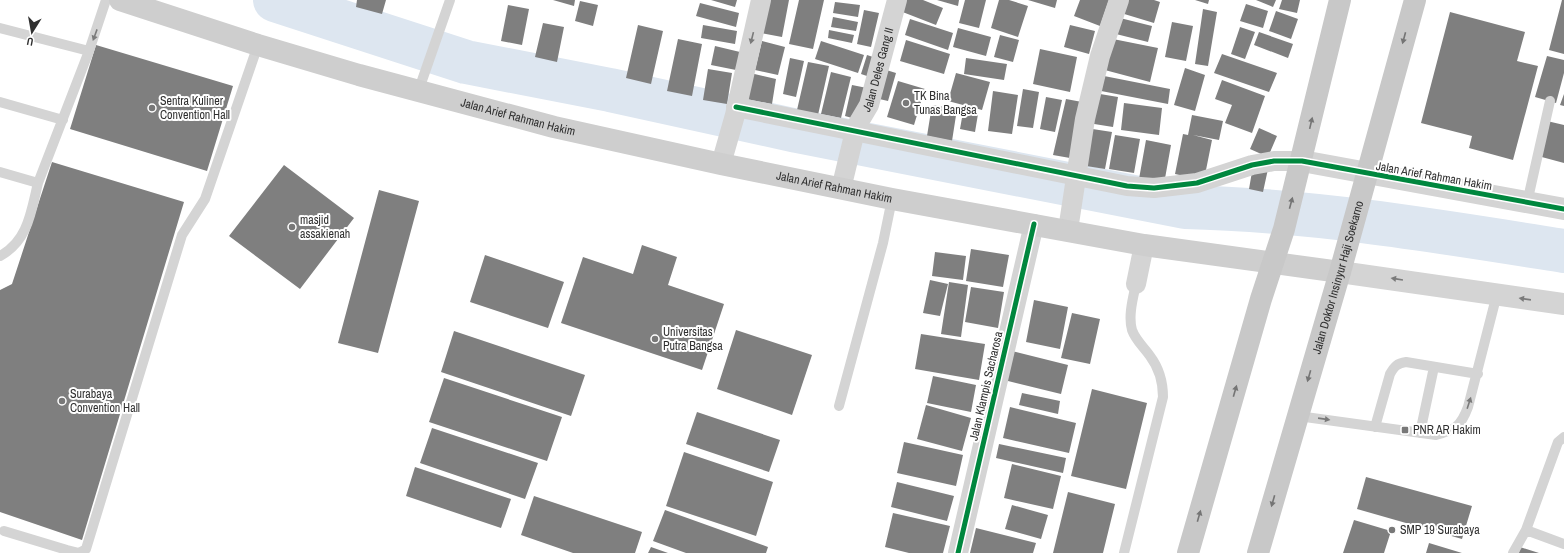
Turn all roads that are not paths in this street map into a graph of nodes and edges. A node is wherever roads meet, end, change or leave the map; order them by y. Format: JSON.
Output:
{"nodes":[{"id":1,"x":106,"y":0,"type":"edge"},
{"id":2,"x":120,"y":0,"type":"edge"},
{"id":3,"x":450,"y":0,"type":"edge"},
{"id":4,"x":761,"y":0,"type":"edge"},
{"id":5,"x":897,"y":0,"type":"edge"},
{"id":6,"x":1118,"y":0,"type":"edge"},
{"id":7,"x":1340,"y":0,"type":"edge"},
{"id":8,"x":1415,"y":0,"type":"edge"},
{"id":9,"x":0,"y":28,"type":"edge"},
{"id":10,"x":258,"y":45,"type":"junction"},
{"id":11,"x":89,"y":51,"type":"junction"},
{"id":12,"x":418,"y":92,"type":"junction"},
{"id":13,"x":1550,"y":101,"type":"dead end"},
{"id":14,"x":0,"y":102,"type":"edge"},
{"id":15,"x":736,"y":111,"type":"junction"},
{"id":16,"x":63,"y":120,"type":"junction"},
{"id":17,"x":854,"y":135,"type":"junction"},
{"id":18,"x":721,"y":164,"type":"junction"},
{"id":19,"x":1300,"y":169,"type":"junction"},
{"id":20,"x":0,"y":172,"type":"edge"},
{"id":21,"x":1075,"y":180,"type":"junction"},
{"id":22,"x":1365,"y":180,"type":"junction"},
{"id":23,"x":38,"y":183,"type":"junction"},
{"id":24,"x":841,"y":190,"type":"junction"},
{"id":25,"x":892,"y":199,"type":"junction"},
{"id":26,"x":1527,"y":202,"type":"junction"},
{"id":27,"x":1564,"y":209,"type":"edge"},
{"id":28,"x":1070,"y":223,"type":"junction"},
{"id":29,"x":1034,"y":224,"type":"junction"},
{"id":30,"x":1144,"y":245,"type":"junction"},
{"id":31,"x":0,"y":256,"type":"edge"},
{"id":32,"x":1272,"y":262,"type":"junction"},
{"id":33,"x":1340,"y":272,"type":"junction"},
{"id":34,"x":1136,"y":284,"type":"joint"},
{"id":35,"x":1497,"y":294,"type":"junction"},
{"id":36,"x":1564,"y":304,"type":"edge"},
{"id":37,"x":1434,"y":367,"type":"junction"},
{"id":38,"x":1478,"y":374,"type":"junction"},
{"id":39,"x":839,"y":406,"type":"dead end"},
{"id":40,"x":1298,"y":416,"type":"junction"},
{"id":41,"x":1376,"y":426,"type":"junction"},
{"id":42,"x":1420,"y":433,"type":"junction"},
{"id":43,"x":1564,"y":437,"type":"edge"},
{"id":44,"x":1526,"y":530,"type":"junction"},
{"id":45,"x":4,"y":531,"type":"dead end"},
{"id":46,"x":1564,"y":544,"type":"edge"},
{"id":47,"x":958,"y":553,"type":"edge"},
{"id":48,"x":1124,"y":553,"type":"edge"},
{"id":49,"x":1188,"y":553,"type":"edge"},
{"id":50,"x":1258,"y":553,"type":"edge"},
{"id":51,"x":1513,"y":553,"type":"edge"}],
"edges":[{"from":1,"to":11,"type":"lane","one_way":true},
{"from":2,"to":10,"type":"main road","name":"Jalan Arief Rahman Hakim"},
{"from":3,"to":12,"type":"lane"},
{"from":4,"to":15,"type":"street","one_way":true},
{"from":5,"to":17,"type":"street","name":"Jalan Deles Gang II"},
{"from":6,"to":21,"type":"street"},
{"from":19,"to":7,"type":"main road","one_way":true},
{"from":8,"to":22,"type":"main road","name":"Jalan Doktor Insinyur Haji Soekarno","one_way":true},
{"from":9,"to":11,"type":"lane"},
{"from":10,"to":12,"type":"main road","name":"Jalan Arief Rahman Hakim"},
{"from":10,"to":45,"type":"lane"},
{"from":11,"to":16,"type":"lane"},
{"from":12,"to":18,"type":"main road","name":"Jalan Arief Rahman Hakim"},
{"from":13,"to":26,"type":"lane"},
{"from":14,"to":16,"type":"lane"},
{"from":15,"to":17,"type":"street"},
{"from":15,"to":18,"type":"street"},
{"from":16,"to":23,"type":"lane"},
{"from":17,"to":21,"type":"street"},
{"from":17,"to":24,"type":"street","name":"Jalan Deles Gang II"},
{"from":18,"to":24,"type":"main road","name":"Jalan Arief Rahman Hakim"},
{"from":19,"to":21,"type":"street"},
{"from":19,"to":22,"type":"street","name":"Jalan Arief Rahman Hakim"},
{"from":32,"to":19,"type":"main road","one_way":true},
{"from":20,"to":23,"type":"lane"},
{"from":21,"to":28,"type":"street"},
{"from":22,"to":26,"type":"street","name":"Jalan Arief Rahman Hakim"},
{"from":22,"to":33,"type":"main road","name":"Jalan Doktor Insinyur Haji Soekarno"},
{"from":23,"to":31,"type":"lane"},
{"from":24,"to":25,"type":"main road","name":"Jalan Arief Rahman Hakim"},
{"from":25,"to":29,"type":"main road","name":"Jalan Arief Rahman Hakim"},
{"from":25,"to":39,"type":"lane"},
{"from":26,"to":27,"type":"street","name":"Jalan Arief Rahman Hakim"},
{"from":28,"to":29,"type":"main road","name":"Jalan Arief Rahman Hakim"},
{"from":28,"to":30,"type":"main road","name":"Jalan Arief Rahman Hakim"},
{"from":29,"to":47,"type":"street","name":"Jalan Klampis Sacharosa"},
{"from":30,"to":32,"type":"main road","name":"Jalan Arief Rahman Hakim"},
{"from":30,"to":34,"type":"street"},
{"from":32,"to":33,"type":"main road","name":"Jalan Arief Rahman Hakim"},
{"from":49,"to":32,"type":"main road","one_way":true},
{"from":35,"to":33,"type":"street","name":"Jalan Arief Rahman Hakim","one_way":true},
{"from":33,"to":40,"type":"main road","name":"Jalan Doktor Insinyur Haji Soekarno","one_way":true},
{"from":34,"to":48,"type":"lane"},
{"from":36,"to":35,"type":"street","name":"Jalan Arief Rahman Hakim","one_way":true},
{"from":35,"to":38,"type":"lane"},
{"from":37,"to":38,"type":"lane"},
{"from":37,"to":41,"type":"lane"},
{"from":37,"to":42,"type":"lane"},
{"from":42,"to":38,"type":"lane","one_way":true},
{"from":40,"to":41,"type":"lane","one_way":true},
{"from":40,"to":50,"type":"main road","name":"Jalan Doktor Insinyur Haji Soekarno","one_way":true},
{"from":41,"to":42,"type":"lane"},
{"from":43,"to":44,"type":"lane"},
{"from":44,"to":46,"type":"lane"},
{"from":44,"to":51,"type":"lane"}]}
